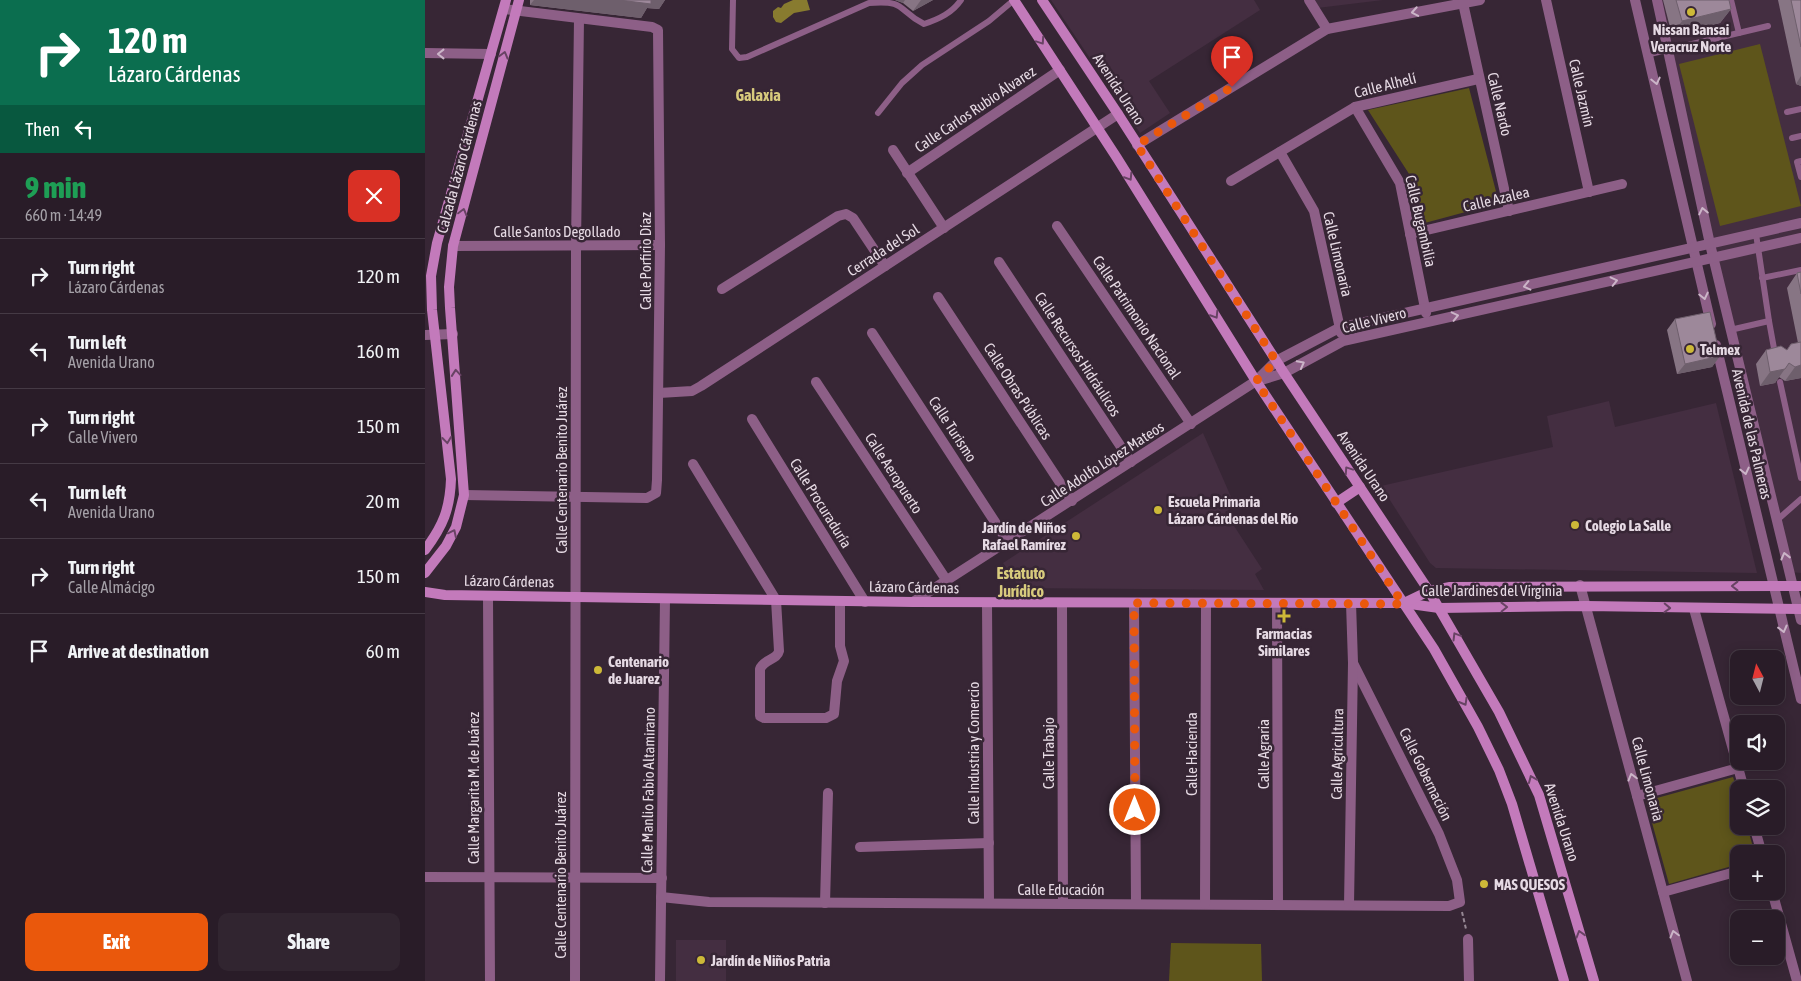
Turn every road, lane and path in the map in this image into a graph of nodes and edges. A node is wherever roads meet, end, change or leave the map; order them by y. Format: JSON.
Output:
{"nodes":[{"id":1,"x":519,"y":0,"type":"edge"},
{"id":2,"x":733,"y":0,"type":"edge"},
{"id":3,"x":961,"y":0,"type":"edge"},
{"id":4,"x":1014,"y":0,"type":"edge"},
{"id":5,"x":1042,"y":0,"type":"edge"},
{"id":6,"x":1309,"y":0,"type":"edge"},
{"id":7,"x":1480,"y":0,"type":"edge"},
{"id":8,"x":1546,"y":0,"type":"edge"},
{"id":9,"x":1635,"y":0,"type":"edge"},
{"id":10,"x":1657,"y":0,"type":"edge"},
{"id":11,"x":1731,"y":0,"type":"edge"},
{"id":12,"x":870,"y":1,"type":"edge"},
{"id":13,"x":1463,"y":4,"type":"junction"},
{"id":14,"x":505,"y":5,"type":"edge"},
{"id":15,"x":516,"y":12,"type":"junction"},
{"id":16,"x":579,"y":19,"type":"junction"},
{"id":17,"x":1769,"y":26,"type":"dead end"},
{"id":18,"x":1327,"y":29,"type":"junction"},
{"id":19,"x":1739,"y":33,"type":"junction"},
{"id":20,"x":1668,"y":50,"type":"junction"},
{"id":21,"x":425,"y":54,"type":"edge"},
{"id":22,"x":491,"y":54,"type":"junction"},
{"id":23,"x":1649,"y":54,"type":"junction"},
{"id":24,"x":1060,"y":70,"type":"junction"},
{"id":25,"x":1479,"y":79,"type":"junction"},
{"id":26,"x":1355,"y":106,"type":"junction"},
{"id":27,"x":1801,"y":109,"type":"edge"},
{"id":28,"x":1787,"y":112,"type":"dead end"},
{"id":29,"x":878,"y":113,"type":"dead end"},
{"id":30,"x":1118,"y":114,"type":"junction"},
{"id":31,"x":1097,"y":127,"type":"junction"},
{"id":32,"x":1801,"y":136,"type":"edge"},
{"id":33,"x":1793,"y":138,"type":"dead end"},
{"id":34,"x":1137,"y":145,"type":"junction"},
{"id":35,"x":893,"y":150,"type":"dead end"},
{"id":36,"x":1279,"y":152,"type":"junction"},
{"id":37,"x":1799,"y":162,"type":"edge"},
{"id":38,"x":907,"y":172,"type":"junction"},
{"id":39,"x":1801,"y":177,"type":"edge"},
{"id":40,"x":1231,"y":181,"type":"dead end"},
{"id":41,"x":1622,"y":184,"type":"dead end"},
{"id":42,"x":1589,"y":192,"type":"junction"},
{"id":43,"x":1509,"y":211,"type":"junction"},
{"id":44,"x":1801,"y":223,"type":"edge"},
{"id":45,"x":1057,"y":226,"type":"dead end"},
{"id":46,"x":944,"y":228,"type":"junction"},
{"id":47,"x":1410,"y":234,"type":"junction"},
{"id":48,"x":1756,"y":234,"type":"junction"},
{"id":49,"x":1801,"y":238,"type":"edge"},
{"id":50,"x":1710,"y":244,"type":"junction"},
{"id":51,"x":576,"y":245,"type":"junction"},
{"id":52,"x":660,"y":245,"type":"junction"},
{"id":53,"x":453,"y":246,"type":"junction"},
{"id":54,"x":1694,"y":248,"type":"junction"},
{"id":55,"x":1758,"y":248,"type":"junction"},
{"id":56,"x":1713,"y":258,"type":"junction"},
{"id":57,"x":999,"y":262,"type":"dead end"},
{"id":58,"x":1696,"y":262,"type":"junction"},
{"id":59,"x":885,"y":266,"type":"junction"},
{"id":60,"x":1801,"y":270,"type":"edge"},
{"id":61,"x":1763,"y":278,"type":"junction"},
{"id":62,"x":1558,"y":279,"type":"junction"},
{"id":63,"x":722,"y":289,"type":"dead end"},
{"id":64,"x":1505,"y":291,"type":"junction"},
{"id":65,"x":1561,"y":292,"type":"junction"},
{"id":66,"x":939,"y":298,"type":"dead end"},
{"id":67,"x":1508,"y":304,"type":"junction"},
{"id":68,"x":1425,"y":308,"type":"junction"},
{"id":69,"x":1769,"y":321,"type":"junction"},
{"id":70,"x":1428,"y":322,"type":"junction"},
{"id":71,"x":1339,"y":328,"type":"junction"},
{"id":72,"x":1730,"y":330,"type":"junction"},
{"id":73,"x":453,"y":334,"type":"junction"},
{"id":74,"x":872,"y":334,"type":"dead end"},
{"id":75,"x":430,"y":335,"type":"edge"},
{"id":76,"x":1343,"y":341,"type":"junction"},
{"id":77,"x":1776,"y":360,"type":"edge"},
{"id":78,"x":1276,"y":361,"type":"junction"},
{"id":79,"x":1284,"y":373,"type":"junction"},
{"id":80,"x":1256,"y":381,"type":"junction"},
{"id":81,"x":816,"y":382,"type":"dead end"},
{"id":82,"x":1780,"y":382,"type":"edge"},
{"id":83,"x":659,"y":393,"type":"junction"},
{"id":84,"x":752,"y":419,"type":"dead end"},
{"id":85,"x":1191,"y":424,"type":"junction"},
{"id":86,"x":1756,"y":434,"type":"junction"},
{"id":87,"x":1738,"y":439,"type":"junction"},
{"id":88,"x":1131,"y":462,"type":"junction"},
{"id":89,"x":693,"y":464,"type":"dead end"},
{"id":90,"x":1801,"y":478,"type":"edge"},
{"id":91,"x":1360,"y":487,"type":"junction"},
{"id":92,"x":464,"y":495,"type":"junction"},
{"id":93,"x":576,"y":498,"type":"junction"},
{"id":94,"x":1801,"y":499,"type":"edge"},
{"id":95,"x":1072,"y":502,"type":"junction"},
{"id":96,"x":1336,"y":503,"type":"junction"},
{"id":97,"x":1776,"y":520,"type":"junction"},
{"id":98,"x":1008,"y":542,"type":"junction"},
{"id":99,"x":425,"y":550,"type":"edge"},
{"id":100,"x":425,"y":573,"type":"edge"},
{"id":101,"x":947,"y":581,"type":"junction"},
{"id":102,"x":1580,"y":585,"type":"junction"},
{"id":103,"x":1773,"y":586,"type":"junction"},
{"id":104,"x":1797,"y":586,"type":"edge"},
{"id":105,"x":1429,"y":591,"type":"junction"},
{"id":106,"x":425,"y":592,"type":"edge"},
{"id":107,"x":489,"y":596,"type":"junction"},
{"id":108,"x":575,"y":597,"type":"junction"},
{"id":109,"x":665,"y":598,"type":"junction"},
{"id":110,"x":776,"y":600,"type":"junction"},
{"id":111,"x":840,"y":601,"type":"junction"},
{"id":112,"x":865,"y":602,"type":"junction"},
{"id":113,"x":913,"y":602,"type":"junction"},
{"id":114,"x":987,"y":603,"type":"junction"},
{"id":115,"x":1062,"y":603,"type":"junction"},
{"id":116,"x":1134,"y":603,"type":"junction"},
{"id":117,"x":1206,"y":603,"type":"junction"},
{"id":118,"x":1277,"y":603,"type":"junction"},
{"id":119,"x":1351,"y":603,"type":"junction"},
{"id":120,"x":1403,"y":604,"type":"junction"},
{"id":121,"x":1586,"y":606,"type":"junction"},
{"id":122,"x":1439,"y":608,"type":"junction"},
{"id":123,"x":1694,"y":609,"type":"junction"},
{"id":124,"x":1778,"y":609,"type":"junction"},
{"id":125,"x":1800,"y":609,"type":"edge"},
{"id":126,"x":1801,"y":620,"type":"edge"},
{"id":127,"x":1353,"y":663,"type":"junction"},
{"id":128,"x":1801,"y":699,"type":"edge"},
{"id":129,"x":1730,"y":739,"type":"edge"},
{"id":130,"x":1731,"y":770,"type":"edge"},
{"id":131,"x":828,"y":793,"type":"dead end"},
{"id":132,"x":1637,"y":796,"type":"junction"},
{"id":133,"x":989,"y":843,"type":"junction"},
{"id":134,"x":860,"y":848,"type":"dead end"},
{"id":135,"x":1730,"y":873,"type":"edge"},
{"id":136,"x":425,"y":877,"type":"edge"},
{"id":137,"x":488,"y":878,"type":"junction"},
{"id":138,"x":575,"y":878,"type":"junction"},
{"id":139,"x":662,"y":878,"type":"junction"},
{"id":140,"x":1663,"y":892,"type":"junction"},
{"id":141,"x":661,"y":897,"type":"junction"},
{"id":142,"x":1774,"y":900,"type":"edge"},
{"id":143,"x":825,"y":902,"type":"junction"},
{"id":144,"x":1461,"y":902,"type":"junction"},
{"id":145,"x":989,"y":903,"type":"junction"},
{"id":146,"x":1063,"y":904,"type":"junction"},
{"id":147,"x":1136,"y":904,"type":"junction"},
{"id":148,"x":1205,"y":904,"type":"junction"},
{"id":149,"x":1349,"y":904,"type":"junction"},
{"id":150,"x":1278,"y":905,"type":"junction"},
{"id":151,"x":1468,"y":939,"type":"joint"},
{"id":152,"x":490,"y":981,"type":"edge"},
{"id":153,"x":575,"y":981,"type":"edge"},
{"id":154,"x":660,"y":981,"type":"edge"},
{"id":155,"x":1469,"y":981,"type":"edge"},
{"id":156,"x":1565,"y":981,"type":"edge"},
{"id":157,"x":1594,"y":981,"type":"edge"},
{"id":158,"x":1687,"y":981,"type":"edge"},
{"id":159,"x":1797,"y":981,"type":"edge"}],
"edges":[{"from":1,"to":15,"type":"street","name":"Calzada Lázaro Cárdenas"},
{"from":2,"to":12,"type":"lane"},
{"from":3,"to":12,"type":"lane"},
{"from":4,"to":24,"type":"street","one_way":true},
{"from":4,"to":29,"type":"lane"},
{"from":5,"to":30,"type":"street","name":"Avenida Urano"},
{"from":6,"to":18,"type":"street"},
{"from":7,"to":13,"type":"street"},
{"from":8,"to":42,"type":"street","name":"Calle Jazmín"},
{"from":9,"to":23,"type":"street","name":"Avenida de las Palmeras"},
{"from":10,"to":20,"type":"street","name":"Avenida de las Palmeras"},
{"from":11,"to":19,"type":"lane"},
{"from":13,"to":18,"type":"street","one_way":true},
{"from":13,"to":25,"type":"street","name":"Calle Nardo"},
{"from":14,"to":15,"type":"street"},
{"from":14,"to":22,"type":"street","name":"Calzada Lázaro Cárdenas"},
{"from":15,"to":16,"type":"street"},
{"from":53,"to":15,"type":"street","name":"Calzada Lázaro Cárdenas","one_way":true},
{"from":16,"to":51,"type":"street","name":"Calle Centenario Benito Juárez"},
{"from":16,"to":52,"type":"street","name":"Calle Porfirio Díaz"},
{"from":17,"to":19,"type":"lane"},
{"from":18,"to":34,"type":"street"},
{"from":19,"to":20,"type":"lane"},
{"from":20,"to":23,"type":"lane"},
{"from":50,"to":20,"type":"street","name":"Avenida de las Palmeras","one_way":true},
{"from":22,"to":21,"type":"street","one_way":true},
{"from":22,"to":75,"type":"street","name":"Calzada Lázaro Cárdenas"},
{"from":23,"to":54,"type":"street","name":"Avenida de las Palmeras","one_way":true},
{"from":24,"to":31,"type":"street"},
{"from":24,"to":38,"type":"street","name":"Calle Carlos Rubio Álvarez"},
{"from":25,"to":26,"type":"street","name":"Calle Alhelí"},
{"from":25,"to":43,"type":"street","name":"Calle Nardo"},
{"from":26,"to":36,"type":"street","name":"Calle Alhelí"},
{"from":26,"to":47,"type":"street","name":"Calle Bugambilia"},
{"from":27,"to":28,"type":"lane"},
{"from":30,"to":31,"type":"street","name":"Cerrada del Sol"},
{"from":30,"to":34,"type":"street","name":"Avenida Urano"},
{"from":31,"to":46,"type":"street","name":"Cerrada del Sol"},
{"from":31,"to":80,"type":"street","one_way":true},
{"from":32,"to":33,"type":"lane"},
{"from":34,"to":78,"type":"street","name":"Avenida Urano"},
{"from":35,"to":38,"type":"street"},
{"from":36,"to":40,"type":"street","name":"Calle Alhelí"},
{"from":36,"to":71,"type":"street","name":"Calle Limonaria"},
{"from":37,"to":39,"type":"lane"},
{"from":38,"to":46,"type":"street"},
{"from":41,"to":42,"type":"street","name":"Calle Azalea"},
{"from":42,"to":43,"type":"street","name":"Calle Azalea"},
{"from":43,"to":47,"type":"street","name":"Calle Azalea"},
{"from":44,"to":48,"type":"street","name":"Calle Vivero"},
{"from":45,"to":85,"type":"street","name":"Calle Patrimonio Nacional"},
{"from":46,"to":59,"type":"street","name":"Cerrada del Sol"},
{"from":47,"to":68,"type":"street","name":"Calle Bugambilia"},
{"from":48,"to":50,"type":"street","name":"Calle Vivero"},
{"from":48,"to":55,"type":"lane"},
{"from":49,"to":55,"type":"street","name":"Calle Vivero"},
{"from":50,"to":54,"type":"street","name":"Calle Vivero"},
{"from":50,"to":56,"type":"street","name":"Avenida de las Palmeras"},
{"from":51,"to":52,"type":"street","name":"Calle Santos Degollado"},
{"from":51,"to":53,"type":"street","name":"Calle Santos Degollado"},
{"from":51,"to":93,"type":"street","name":"Calle Centenario Benito Juárez"},
{"from":52,"to":83,"type":"street","name":"Calle Porfirio Díaz"},
{"from":53,"to":73,"type":"street","name":"Calzada Lázaro Cárdenas"},
{"from":54,"to":58,"type":"street","name":"Avenida de las Palmeras"},
{"from":54,"to":62,"type":"street","name":"Calle Vivero"},
{"from":55,"to":56,"type":"street","name":"Calle Vivero"},
{"from":55,"to":61,"type":"lane"},
{"from":56,"to":58,"type":"street","name":"Calle Vivero"},
{"from":56,"to":72,"type":"street","name":"Avenida de las Palmeras"},
{"from":57,"to":88,"type":"street","name":"Calle Recursos Hidráulicos"},
{"from":65,"to":58,"type":"street","name":"Calle Vivero","one_way":true},
{"from":58,"to":87,"type":"street","name":"Avenida de las Palmeras","one_way":true},
{"from":59,"to":63,"type":"street"},
{"from":59,"to":83,"type":"street","name":"Cerrada del Sol"},
{"from":60,"to":61,"type":"lane"},
{"from":61,"to":69,"type":"lane"},
{"from":62,"to":64,"type":"street","name":"Calle Vivero","one_way":true},
{"from":62,"to":65,"type":"street"},
{"from":64,"to":67,"type":"street"},
{"from":64,"to":68,"type":"street","name":"Calle Vivero"},
{"from":65,"to":67,"type":"street","name":"Calle Vivero"},
{"from":66,"to":95,"type":"street","name":"Calle Obras Públicas"},
{"from":70,"to":67,"type":"street","name":"Calle Vivero","one_way":true},
{"from":68,"to":70,"type":"street","name":"Calle Bugambilia"},
{"from":68,"to":71,"type":"street","name":"Calle Vivero"},
{"from":69,"to":72,"type":"lane"},
{"from":69,"to":77,"type":"lane"},
{"from":70,"to":76,"type":"street","name":"Calle Vivero"},
{"from":71,"to":76,"type":"street","name":"Calle Limonaria"},
{"from":71,"to":78,"type":"street","name":"Calle Vivero"},
{"from":72,"to":86,"type":"street","name":"Avenida de las Palmeras"},
{"from":73,"to":75,"type":"street"},
{"from":92,"to":73,"type":"street","name":"Calzada Lázaro Cárdenas","one_way":true},
{"from":74,"to":98,"type":"street","name":"Calle Turismo"},
{"from":75,"to":99,"type":"street","name":"Calzada Lázaro Cárdenas","one_way":true},
{"from":79,"to":76,"type":"street","name":"Calle Vivero","one_way":true},
{"from":78,"to":79,"type":"street","name":"Avenida Urano"},
{"from":78,"to":80,"type":"street","name":"Calle Vivero"},
{"from":79,"to":80,"type":"street","name":"Calle Vivero"},
{"from":91,"to":79,"type":"street","name":"Avenida Urano","one_way":true},
{"from":80,"to":85,"type":"street","name":"Calle Adolfo López Mateos"},
{"from":80,"to":96,"type":"street"},
{"from":81,"to":101,"type":"street","name":"Calle Aeropuerto"},
{"from":82,"to":90,"type":"lane"},
{"from":83,"to":93,"type":"street","name":"Calle Porfirio Díaz"},
{"from":84,"to":112,"type":"street","name":"Calle Procuraduría"},
{"from":85,"to":88,"type":"street","name":"Calle Adolfo López Mateos"},
{"from":86,"to":87,"type":"street"},
{"from":86,"to":97,"type":"street","name":"Avenida de las Palmeras"},
{"from":87,"to":103,"type":"street","name":"Avenida de las Palmeras","one_way":true},
{"from":88,"to":95,"type":"street","name":"Calle Adolfo López Mateos"},
{"from":89,"to":110,"type":"street"},
{"from":91,"to":96,"type":"street"},
{"from":91,"to":105,"type":"street","name":"Avenida Urano"},
{"from":92,"to":93,"type":"street"},
{"from":100,"to":92,"type":"street","name":"Calzada Lázaro Cárdenas","one_way":true},
{"from":93,"to":108,"type":"street","name":"Calle Centenario Benito Juárez"},
{"from":94,"to":97,"type":"lane"},
{"from":95,"to":98,"type":"street","name":"Calle Adolfo López Mateos"},
{"from":96,"to":120,"type":"street"},
{"from":104,"to":97,"type":"street","name":"Avenida de las Palmeras","one_way":true},
{"from":98,"to":101,"type":"street","name":"Calle Adolfo López Mateos"},
{"from":101,"to":113,"type":"street","name":"Calle Adolfo López Mateos"},
{"from":103,"to":102,"type":"street","name":"Calle Jardines del Virginia","one_way":true},
{"from":102,"to":105,"type":"street","name":"Calle Jardines del Virginia"},
{"from":102,"to":121,"type":"street","name":"Calle Limonaria"},
{"from":103,"to":104,"type":"street","name":"Calle Jardines del Virginia"},
{"from":103,"to":124,"type":"street","name":"Avenida de las Palmeras"},
{"from":104,"to":125,"type":"street","name":"Avenida de las Palmeras"},
{"from":105,"to":120,"type":"street","name":"Calle Jardines del Virginia"},
{"from":105,"to":122,"type":"street","name":"Avenida Urano"},
{"from":106,"to":107,"type":"street","name":"Lázaro Cárdenas"},
{"from":107,"to":108,"type":"street","name":"Lázaro Cárdenas"},
{"from":107,"to":137,"type":"street","name":"Calle Margarita M. de Juárez"},
{"from":108,"to":109,"type":"street","name":"Lázaro Cárdenas"},
{"from":108,"to":138,"type":"street","name":"Calle Centenario Benito Juárez"},
{"from":109,"to":110,"type":"street","name":"Lázaro Cárdenas"},
{"from":109,"to":139,"type":"street","name":"Calle Manlio Fabio Altamirano"},
{"from":110,"to":111,"type":"street","name":"Lázaro Cárdenas"},
{"from":110,"to":111,"type":"street"},
{"from":111,"to":112,"type":"street","name":"Lázaro Cárdenas"},
{"from":112,"to":113,"type":"street","name":"Lázaro Cárdenas"},
{"from":113,"to":114,"type":"street","name":"Lázaro Cárdenas"},
{"from":114,"to":115,"type":"street","name":"Lázaro Cárdenas"},
{"from":114,"to":133,"type":"street","name":"Calle Industria y Comercio"},
{"from":115,"to":116,"type":"street","name":"Lázaro Cárdenas"},
{"from":115,"to":146,"type":"street","name":"Calle Trabajo"},
{"from":116,"to":117,"type":"street","name":"Lázaro Cárdenas"},
{"from":116,"to":147,"type":"street"},
{"from":117,"to":118,"type":"street","name":"Lázaro Cárdenas"},
{"from":117,"to":148,"type":"street","name":"Calle Hacienda"},
{"from":118,"to":119,"type":"street","name":"Lázaro Cárdenas"},
{"from":118,"to":150,"type":"street","name":"Calle Agraria"},
{"from":119,"to":120,"type":"street","name":"Lázaro Cárdenas"},
{"from":119,"to":127,"type":"street","name":"Calle Agricultura"},
{"from":120,"to":122,"type":"street","name":"Calle Jardines del Virginia"},
{"from":120,"to":156,"type":"street","one_way":true},
{"from":122,"to":121,"type":"street","name":"Calle Jardines del Virginia","one_way":true},
{"from":121,"to":123,"type":"street","name":"Calle Jardines del Virginia","one_way":true},
{"from":132,"to":121,"type":"street","name":"Calle Limonaria","one_way":true},
{"from":157,"to":122,"type":"street","name":"Avenida Urano","one_way":true},
{"from":123,"to":124,"type":"street","name":"Calle Jardines del Virginia"},
{"from":123,"to":129,"type":"street"},
{"from":124,"to":125,"type":"street","name":"Calle Jardines del Virginia"},
{"from":124,"to":128,"type":"street","name":"Avenida de las Palmeras","one_way":true},
{"from":125,"to":126,"type":"street","name":"Avenida de las Palmeras"},
{"from":127,"to":144,"type":"street","name":"Calle Gobernación"},
{"from":127,"to":149,"type":"street","name":"Calle Agricultura"},
{"from":130,"to":132,"type":"street"},
{"from":131,"to":143,"type":"street"},
{"from":132,"to":140,"type":"street","name":"Calle Limonaria"},
{"from":133,"to":134,"type":"street"},
{"from":133,"to":145,"type":"street","name":"Calle Industria y Comercio"},
{"from":135,"to":140,"type":"street"},
{"from":136,"to":137,"type":"street"},
{"from":137,"to":138,"type":"street"},
{"from":137,"to":152,"type":"street","name":"Calle Margarita M. de Juárez"},
{"from":138,"to":139,"type":"street"},
{"from":138,"to":153,"type":"street","name":"Calle Centenario Benito Juárez"},
{"from":139,"to":141,"type":"street","name":"Calle Manlio Fabio Altamirano"},
{"from":158,"to":140,"type":"street","name":"Calle Limonaria","one_way":true},
{"from":141,"to":143,"type":"street","name":"Calle Educación"},
{"from":141,"to":154,"type":"street","name":"Calle Manlio Fabio Altamirano"},
{"from":142,"to":159,"type":"street"},
{"from":143,"to":145,"type":"street","name":"Calle Educación"},
{"from":144,"to":149,"type":"street","name":"Calle Educación"},
{"from":144,"to":151,"type":"path"},
{"from":145,"to":146,"type":"street","name":"Calle Educación"},
{"from":146,"to":147,"type":"street","name":"Calle Educación"},
{"from":147,"to":148,"type":"street","name":"Calle Educación"},
{"from":148,"to":150,"type":"street","name":"Calle Educación"},
{"from":149,"to":150,"type":"street","name":"Calle Educación"},
{"from":151,"to":155,"type":"street"}]}
